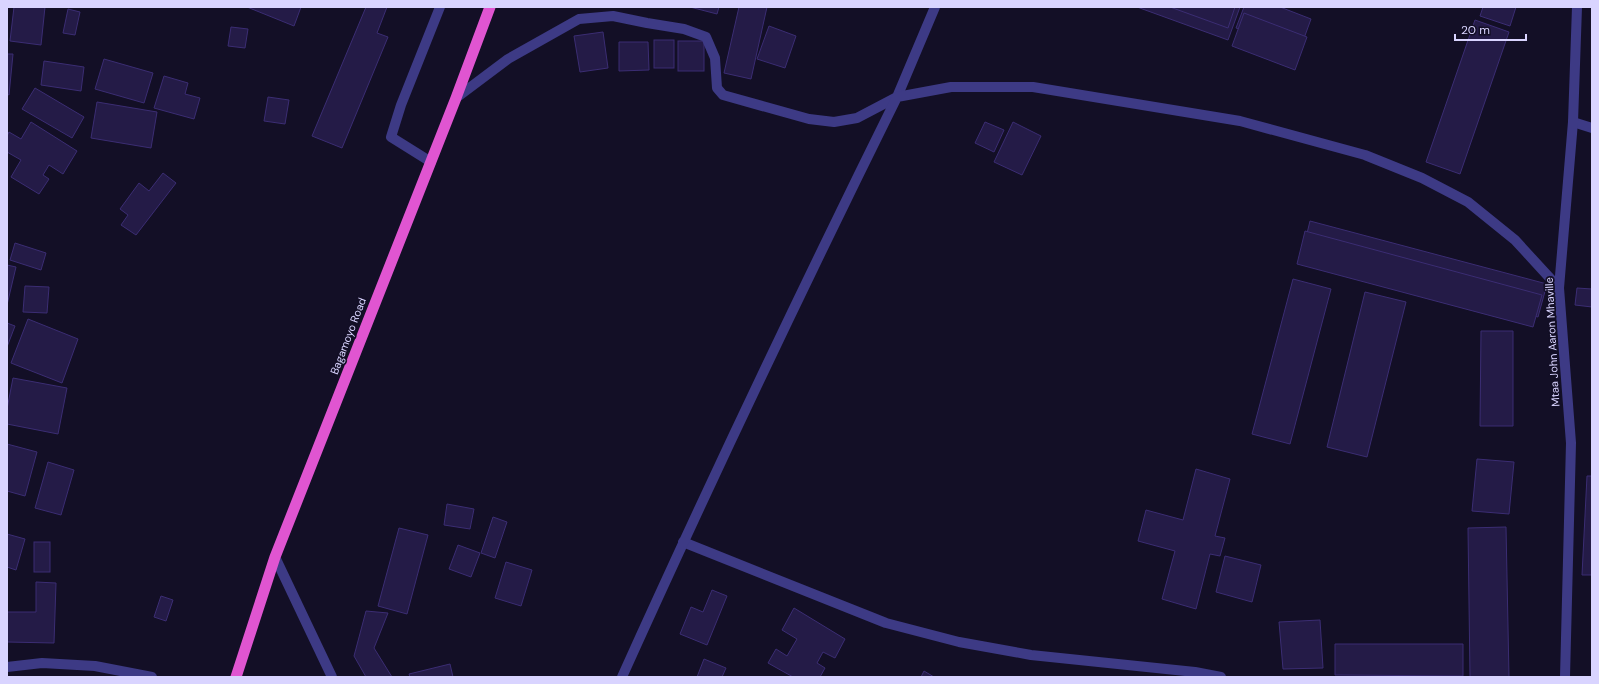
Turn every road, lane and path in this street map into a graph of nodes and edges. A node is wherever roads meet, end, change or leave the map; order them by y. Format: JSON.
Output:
{"nodes":[{"id":1,"x":440,"y":7,"type":"edge"},
{"id":2,"x":490,"y":7,"type":"edge"},
{"id":3,"x":935,"y":7,"type":"edge"},
{"id":4,"x":1577,"y":7,"type":"edge"},
{"id":5,"x":897,"y":97,"type":"junction"},
{"id":6,"x":456,"y":98,"type":"junction"},
{"id":7,"x":1573,"y":122,"type":"junction"},
{"id":8,"x":1592,"y":128,"type":"edge"},
{"id":9,"x":431,"y":162,"type":"junction"},
{"id":10,"x":1559,"y":288,"type":"junction"},
{"id":11,"x":683,"y":542,"type":"junction"},
{"id":12,"x":276,"y":557,"type":"junction"},
{"id":13,"x":7,"y":667,"type":"edge"},
{"id":14,"x":1196,"y":674,"type":"edge"},
{"id":15,"x":152,"y":677,"type":"edge"},
{"id":16,"x":236,"y":677,"type":"edge"},
{"id":17,"x":332,"y":677,"type":"edge"},
{"id":18,"x":622,"y":677,"type":"edge"},
{"id":19,"x":1221,"y":677,"type":"edge"},
{"id":20,"x":1565,"y":677,"type":"edge"}],
"edges":[{"from":1,"to":9,"type":"street"},
{"from":2,"to":6,"type":"highway","name":"Bagamoyo Road"},
{"from":3,"to":5,"type":"street"},
{"from":4,"to":7,"type":"street","name":"Mtaa John Aaron Mhaville"},
{"from":5,"to":6,"type":"street"},
{"from":5,"to":10,"type":"street"},
{"from":5,"to":11,"type":"street"},
{"from":6,"to":9,"type":"highway","name":"Bagamoyo Road"},
{"from":7,"to":8,"type":"street"},
{"from":7,"to":10,"type":"street","name":"Mtaa John Aaron Mhaville"},
{"from":9,"to":12,"type":"highway","name":"Bagamoyo Road"},
{"from":10,"to":20,"type":"street","name":"Mtaa John Aaron Mhaville"},
{"from":11,"to":14,"type":"street"},
{"from":11,"to":18,"type":"street"},
{"from":12,"to":16,"type":"highway","name":"Bagamoyo Road"},
{"from":12,"to":17,"type":"street"},
{"from":13,"to":15,"type":"street"},
{"from":14,"to":19,"type":"street"}]}
